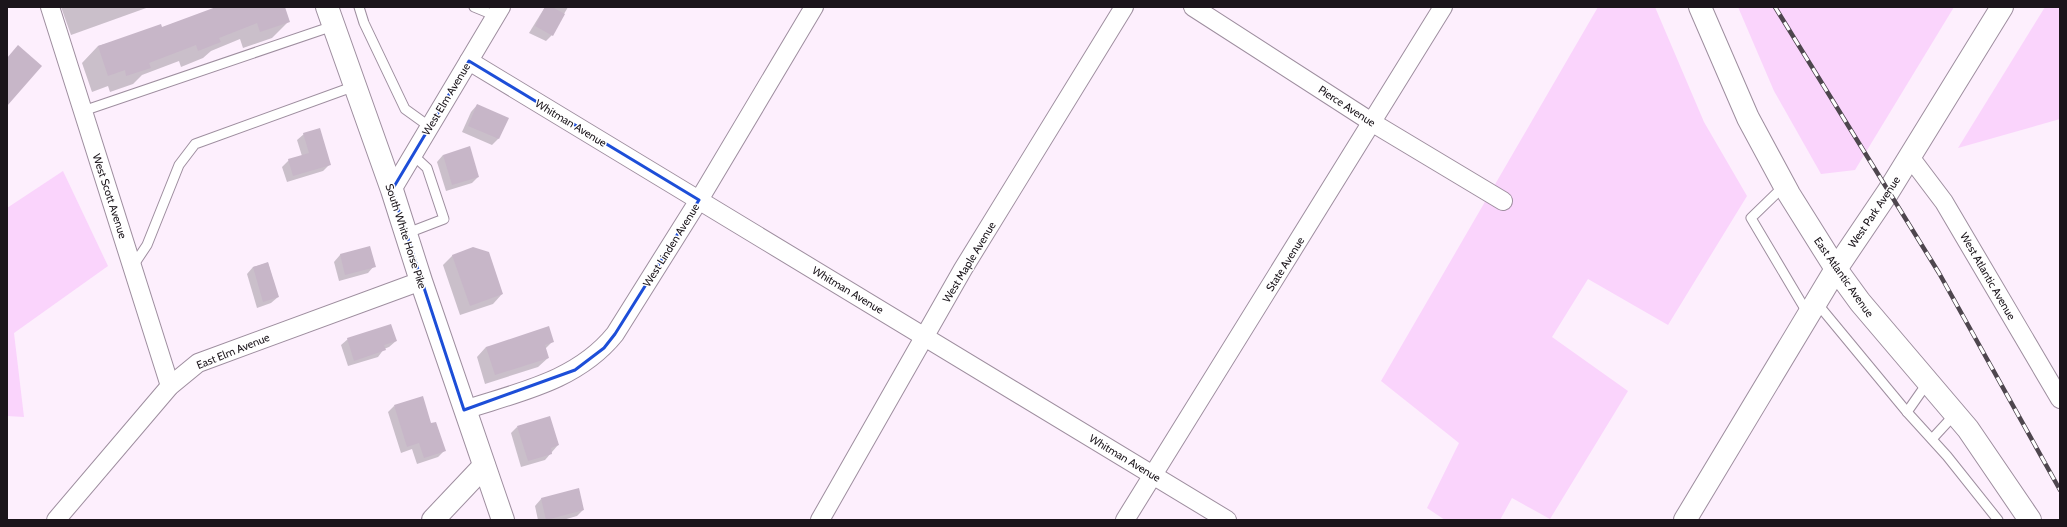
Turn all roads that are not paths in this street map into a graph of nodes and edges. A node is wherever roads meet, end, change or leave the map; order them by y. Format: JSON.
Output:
{"nodes":[{"id":1,"x":50,"y":7,"type":"edge"},
{"id":2,"x":359,"y":7,"type":"edge"},
{"id":3,"x":474,"y":7,"type":"edge"},
{"id":4,"x":814,"y":7,"type":"edge"},
{"id":5,"x":1124,"y":7,"type":"edge"},
{"id":6,"x":1193,"y":7,"type":"edge"},
{"id":7,"x":1443,"y":7,"type":"edge"},
{"id":8,"x":1700,"y":7,"type":"edge"},
{"id":9,"x":2002,"y":7,"type":"edge"},
{"id":10,"x":498,"y":12,"type":"edge"},
{"id":11,"x":330,"y":16,"type":"edge"},
{"id":12,"x":469,"y":61,"type":"junction"},
{"id":13,"x":355,"y":86,"type":"junction"},
{"id":14,"x":83,"y":111,"type":"junction"},
{"id":15,"x":1373,"y":123,"type":"junction"},
{"id":16,"x":430,"y":127,"type":"junction"},
{"id":17,"x":413,"y":155,"type":"junction"},
{"id":18,"x":1910,"y":157,"type":"junction"},
{"id":19,"x":1785,"y":186,"type":"junction"},
{"id":20,"x":392,"y":190,"type":"junction"},
{"id":21,"x":699,"y":200,"type":"junction"},
{"id":22,"x":1503,"y":201,"type":"dead end"},
{"id":23,"x":406,"y":234,"type":"junction"},
{"id":24,"x":133,"y":266,"type":"junction"},
{"id":25,"x":1836,"y":269,"type":"junction"},
{"id":26,"x":421,"y":281,"type":"junction"},
{"id":27,"x":1813,"y":309,"type":"junction"},
{"id":28,"x":925,"y":337,"type":"junction"},
{"id":29,"x":1928,"y":382,"type":"junction"},
{"id":30,"x":170,"y":386,"type":"junction"},
{"id":31,"x":2060,"y":399,"type":"edge"},
{"id":32,"x":464,"y":410,"type":"junction"},
{"id":33,"x":1907,"y":412,"type":"junction"},
{"id":34,"x":1955,"y":414,"type":"junction"},
{"id":35,"x":1932,"y":439,"type":"junction"},
{"id":36,"x":484,"y":466,"type":"junction"},
{"id":37,"x":1154,"y":475,"type":"junction"},
{"id":38,"x":2022,"y":515,"type":"edge"},
{"id":39,"x":56,"y":520,"type":"edge"},
{"id":40,"x":433,"y":520,"type":"edge"},
{"id":41,"x":503,"y":520,"type":"edge"},
{"id":42,"x":820,"y":520,"type":"edge"},
{"id":43,"x":1125,"y":520,"type":"edge"},
{"id":44,"x":1227,"y":520,"type":"edge"},
{"id":45,"x":1685,"y":520,"type":"edge"},
{"id":46,"x":1998,"y":520,"type":"edge"}],
"edges":[{"from":1,"to":14,"type":"street","name":"West Scott Avenue"},
{"from":2,"to":16,"type":"lane"},
{"from":3,"to":10,"type":"lane"},
{"from":4,"to":21,"type":"street","name":"West Linden Avenue"},
{"from":5,"to":28,"type":"street","name":"West Maple Avenue"},
{"from":6,"to":15,"type":"street","name":"Pierce Avenue"},
{"from":7,"to":15,"type":"street","name":"State Avenue"},
{"from":8,"to":19,"type":"main road","name":"East Atlantic Avenue"},
{"from":9,"to":18,"type":"main road","name":"West Park Avenue"},
{"from":10,"to":12,"type":"street","name":"West Elm Avenue"},
{"from":11,"to":13,"type":"main road","name":"South White Horse Pike"},
{"from":11,"to":14,"type":"lane"},
{"from":12,"to":16,"type":"street","name":"West Elm Avenue"},
{"from":12,"to":21,"type":"street","name":"Whitman Avenue"},
{"from":13,"to":20,"type":"main road","name":"South White Horse Pike"},
{"from":13,"to":24,"type":"lane"},
{"from":14,"to":24,"type":"street","name":"West Scott Avenue"},
{"from":15,"to":22,"type":"street","name":"Pierce Avenue"},
{"from":15,"to":37,"type":"street","name":"State Avenue"},
{"from":16,"to":17,"type":"street","name":"West Elm Avenue"},
{"from":17,"to":20,"type":"street","name":"West Elm Avenue"},
{"from":17,"to":23,"type":"lane"},
{"from":18,"to":25,"type":"main road","name":"West Park Avenue"},
{"from":18,"to":31,"type":"street","name":"West Atlantic Avenue"},
{"from":19,"to":25,"type":"main road","name":"East Atlantic Avenue"},
{"from":19,"to":27,"type":"lane"},
{"from":20,"to":23,"type":"main road","name":"South White Horse Pike"},
{"from":21,"to":28,"type":"street","name":"Whitman Avenue"},
{"from":21,"to":32,"type":"street","name":"West Linden Avenue"},
{"from":23,"to":26,"type":"main road","name":"South White Horse Pike"},
{"from":24,"to":30,"type":"street","name":"West Scott Avenue"},
{"from":25,"to":27,"type":"main road","name":"West Park Avenue"},
{"from":25,"to":29,"type":"main road","name":"East Atlantic Avenue"},
{"from":26,"to":30,"type":"street","name":"East Elm Avenue"},
{"from":26,"to":32,"type":"main road","name":"South White Horse Pike"},
{"from":27,"to":33,"type":"lane"},
{"from":27,"to":45,"type":"main road","name":"West Park Avenue"},
{"from":28,"to":37,"type":"street","name":"Whitman Avenue"},
{"from":28,"to":42,"type":"street","name":"West Maple Avenue"},
{"from":29,"to":33,"type":"lane"},
{"from":29,"to":34,"type":"main road","name":"East Atlantic Avenue"},
{"from":30,"to":39,"type":"street","name":"East Elm Avenue"},
{"from":32,"to":36,"type":"main road","name":"South White Horse Pike"},
{"from":33,"to":35,"type":"lane"},
{"from":34,"to":35,"type":"lane"},
{"from":34,"to":38,"type":"main road","name":"East Atlantic Avenue"},
{"from":35,"to":46,"type":"lane"},
{"from":36,"to":40,"type":"main road"},
{"from":36,"to":41,"type":"main road","name":"South White Horse Pike"},
{"from":37,"to":43,"type":"street","name":"State Avenue"},
{"from":37,"to":44,"type":"street","name":"Whitman Avenue"}]}
